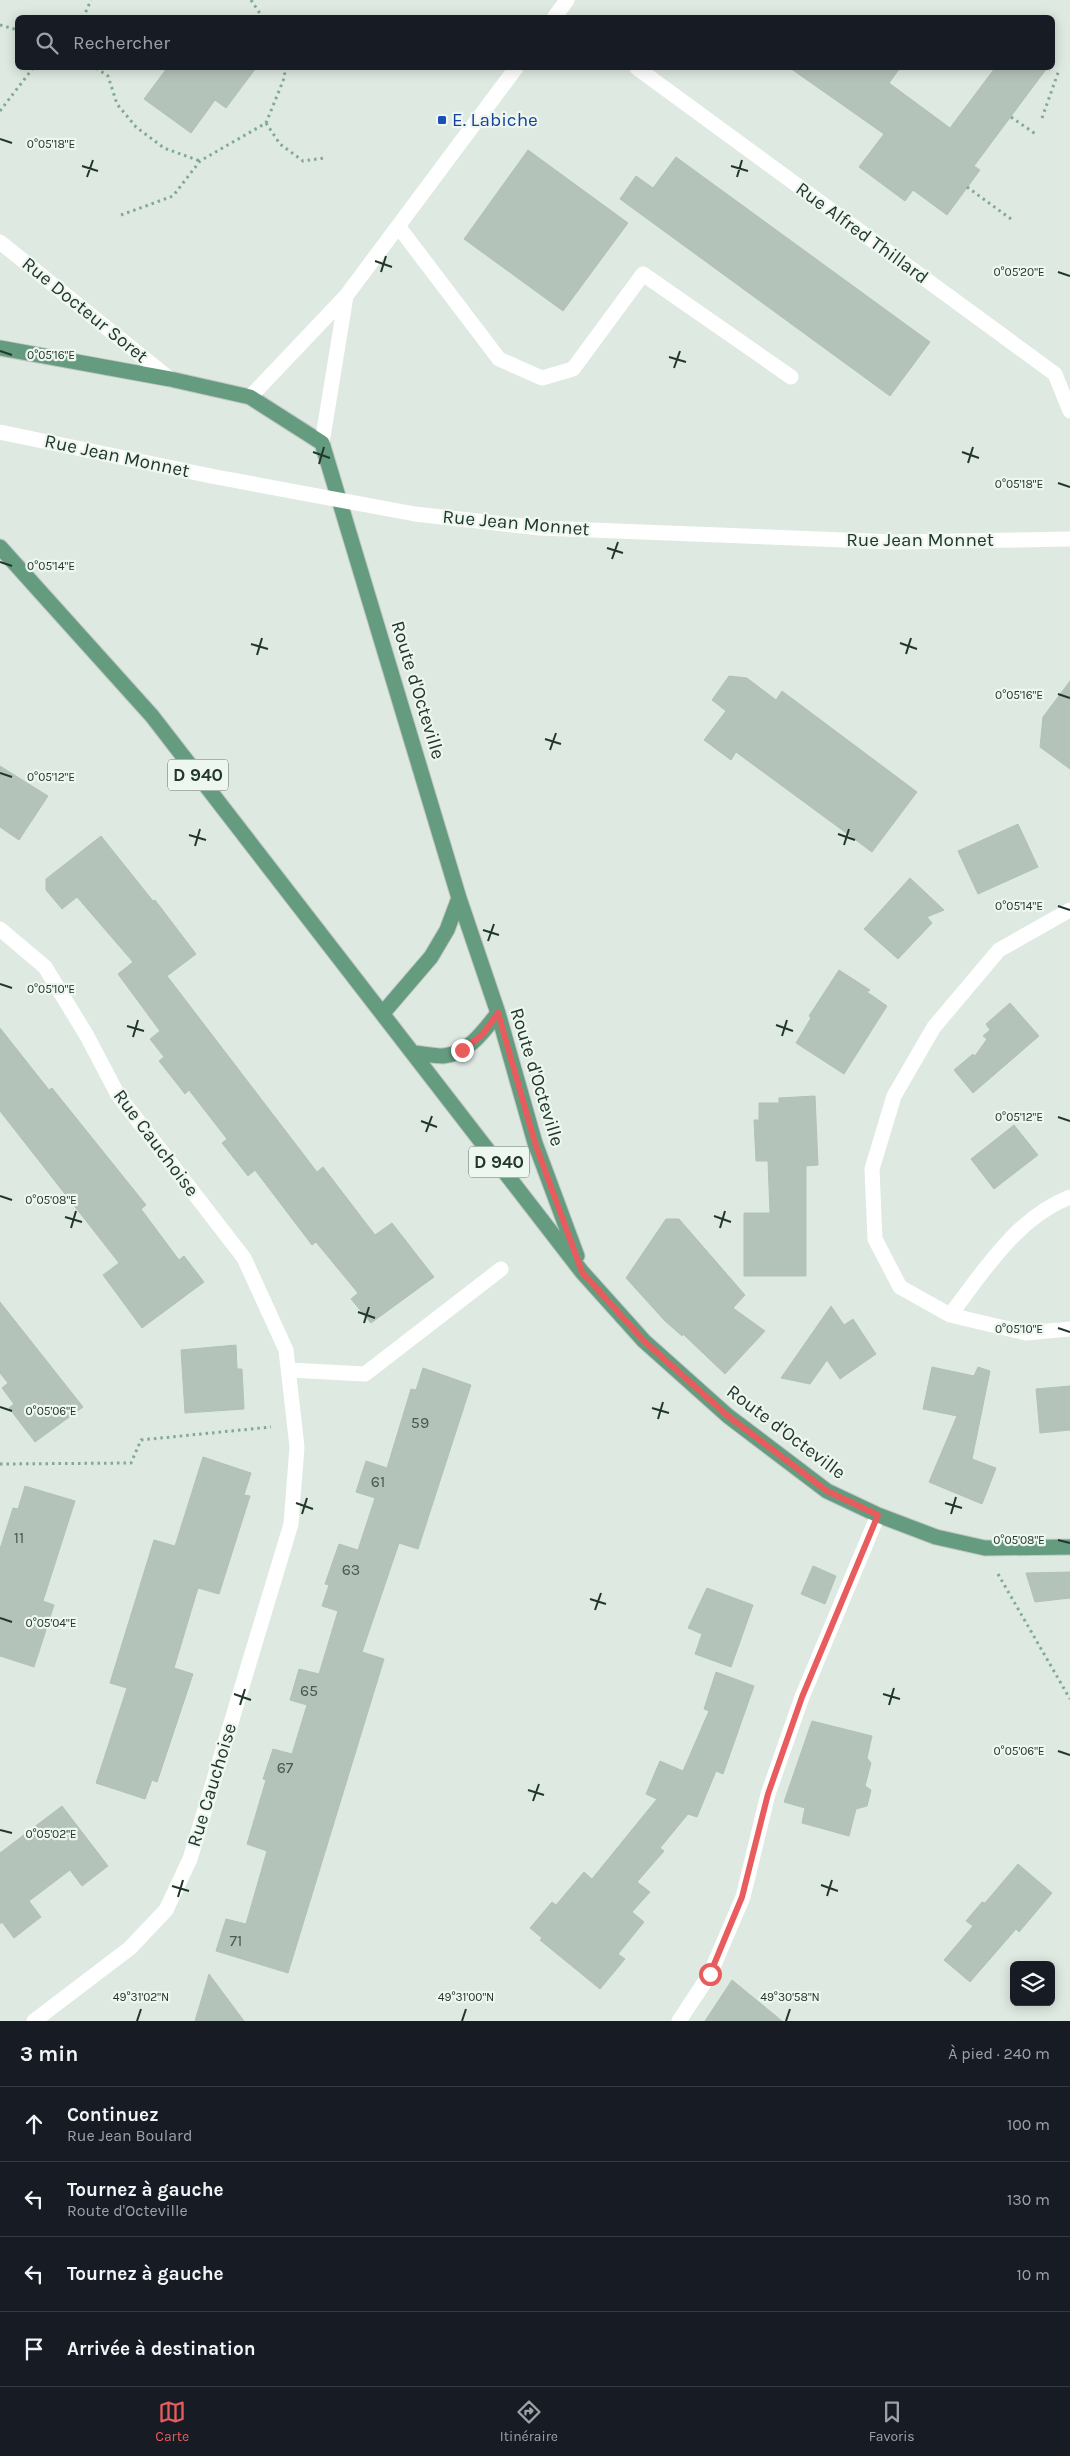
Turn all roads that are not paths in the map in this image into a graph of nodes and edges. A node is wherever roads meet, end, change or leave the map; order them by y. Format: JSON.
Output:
{"nodes":[{"id":1,"x":515,"y":70,"type":"edge"},
{"id":2,"x":639,"y":70,"type":"edge"},
{"id":3,"x":398,"y":226,"type":"junction"},
{"id":4,"x":0,"y":242,"type":"edge"},
{"id":5,"x":346,"y":296,"type":"junction"},
{"id":6,"x":0,"y":348,"type":"edge"},
{"id":7,"x":791,"y":377,"type":"dead end"},
{"id":8,"x":170,"y":379,"type":"junction"},
{"id":9,"x":250,"y":397,"type":"junction"},
{"id":10,"x":1070,"y":411,"type":"edge"},
{"id":11,"x":0,"y":432,"type":"edge"},
{"id":12,"x":322,"y":443,"type":"junction"},
{"id":13,"x":1070,"y":539,"type":"edge"},
{"id":14,"x":0,"y":547,"type":"edge"},
{"id":15,"x":459,"y":898,"type":"junction"},
{"id":16,"x":1070,"y":910,"type":"edge"},
{"id":17,"x":0,"y":929,"type":"edge"},
{"id":18,"x":383,"y":1012,"type":"junction"},
{"id":19,"x":498,"y":1013,"type":"junction"},
{"id":20,"x":415,"y":1053,"type":"junction"},
{"id":21,"x":1070,"y":1197,"type":"edge"},
{"id":22,"x":501,"y":1269,"type":"dead end"},
{"id":23,"x":582,"y":1272,"type":"junction"},
{"id":24,"x":950,"y":1315,"type":"junction"},
{"id":25,"x":1070,"y":1329,"type":"edge"},
{"id":26,"x":289,"y":1370,"type":"junction"},
{"id":27,"x":878,"y":1515,"type":"junction"},
{"id":28,"x":1070,"y":1547,"type":"edge"},
{"id":29,"x":34,"y":2021,"type":"edge"},
{"id":30,"x":679,"y":2021,"type":"edge"}],
"edges":[{"from":1,"to":3,"type":"street"},
{"from":2,"to":10,"type":"street","name":"Rue Alfred Thillard"},
{"from":3,"to":5,"type":"street"},
{"from":3,"to":7,"type":"street"},
{"from":4,"to":8,"type":"street","name":"Rue Docteur Soret"},
{"from":5,"to":9,"type":"street"},
{"from":5,"to":12,"type":"street"},
{"from":6,"to":8,"type":"main road"},
{"from":8,"to":9,"type":"main road"},
{"from":9,"to":12,"type":"main road"},
{"from":11,"to":13,"type":"street","name":"Rue Jean Monnet","bridge":true},
{"from":12,"to":15,"type":"main road","name":"Route d'Octeville","number":"D 940"},
{"from":14,"to":18,"type":"main road","name":"Route d'Octeville","number":"D 940"},
{"from":15,"to":18,"type":"main road"},
{"from":15,"to":19,"type":"main road","name":"Route d'Octeville","number":"D 940"},
{"from":16,"to":24,"type":"street"},
{"from":17,"to":26,"type":"street","name":"Rue Cauchoise"},
{"from":18,"to":20,"type":"main road","name":"Route d'Octeville","number":"D 940"},
{"from":19,"to":20,"type":"main road"},
{"from":19,"to":23,"type":"main road","name":"Route d'Octeville","number":"D 940"},
{"from":20,"to":23,"type":"main road","name":"Route d'Octeville","number":"D 940"},
{"from":21,"to":24,"type":"street"},
{"from":22,"to":26,"type":"street"},
{"from":23,"to":27,"type":"main road","name":"Route d'Octeville","number":"D 940"},
{"from":24,"to":25,"type":"street"},
{"from":26,"to":29,"type":"street","name":"Rue Cauchoise"},
{"from":27,"to":28,"type":"main road","name":"Route d'Octeville","number":"D 940"},
{"from":27,"to":30,"type":"street"}]}
